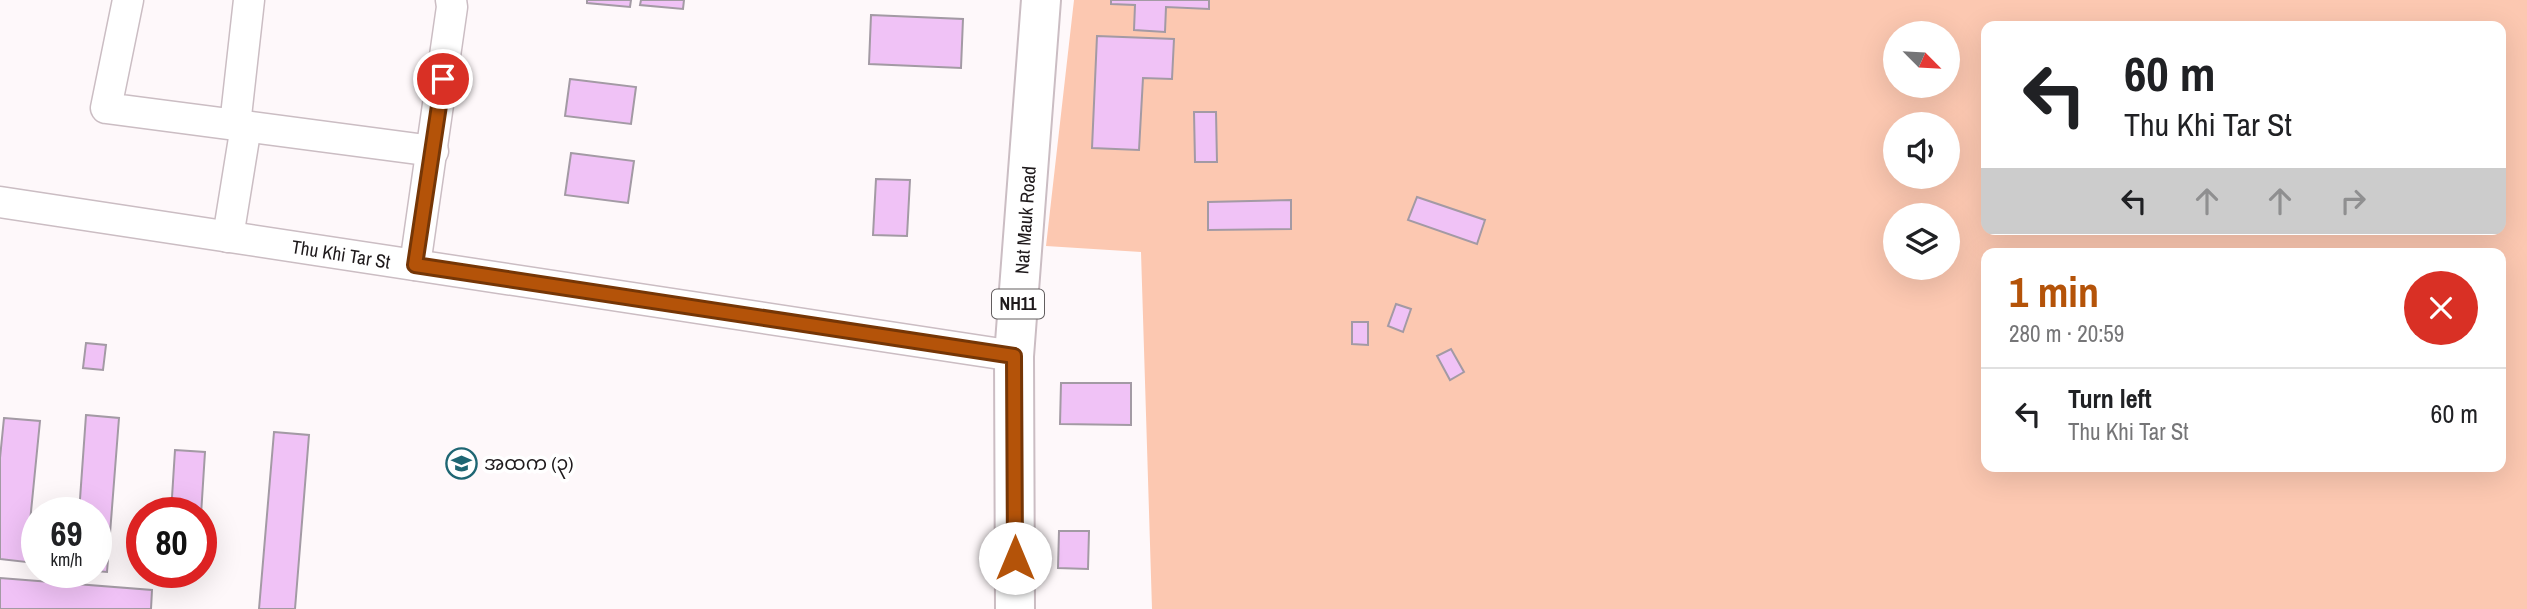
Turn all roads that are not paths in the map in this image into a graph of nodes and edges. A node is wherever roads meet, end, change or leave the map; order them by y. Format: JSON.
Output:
{"nodes":[{"id":1,"x":128,"y":0,"type":"edge"},
{"id":2,"x":248,"y":0,"type":"edge"},
{"id":3,"x":451,"y":0,"type":"edge"},
{"id":4,"x":1041,"y":0,"type":"edge"},
{"id":5,"x":240,"y":126,"type":"junction"},
{"id":6,"x":433,"y":151,"type":"junction"},
{"id":7,"x":0,"y":202,"type":"edge"},
{"id":8,"x":228,"y":237,"type":"junction"},
{"id":9,"x":415,"y":265,"type":"junction"},
{"id":10,"x":1014,"y":356,"type":"junction"},
{"id":11,"x":1015,"y":609,"type":"edge"}],
"edges":[{"from":1,"to":5,"type":"street"},
{"from":2,"to":5,"type":"street"},
{"from":3,"to":6,"type":"street"},
{"from":4,"to":10,"type":"highway","name":"Nat Mauk Road","number":"NH11"},
{"from":5,"to":6,"type":"street"},
{"from":5,"to":8,"type":"street"},
{"from":6,"to":9,"type":"street"},
{"from":7,"to":8,"type":"street","name":"Thu Khi Tar St"},
{"from":8,"to":9,"type":"street","name":"Thu Khi Tar St"},
{"from":9,"to":10,"type":"street","name":"Thu Khi Tar St"},
{"from":10,"to":11,"type":"highway","name":"Nat Mauk Road","number":"NH11"}]}
